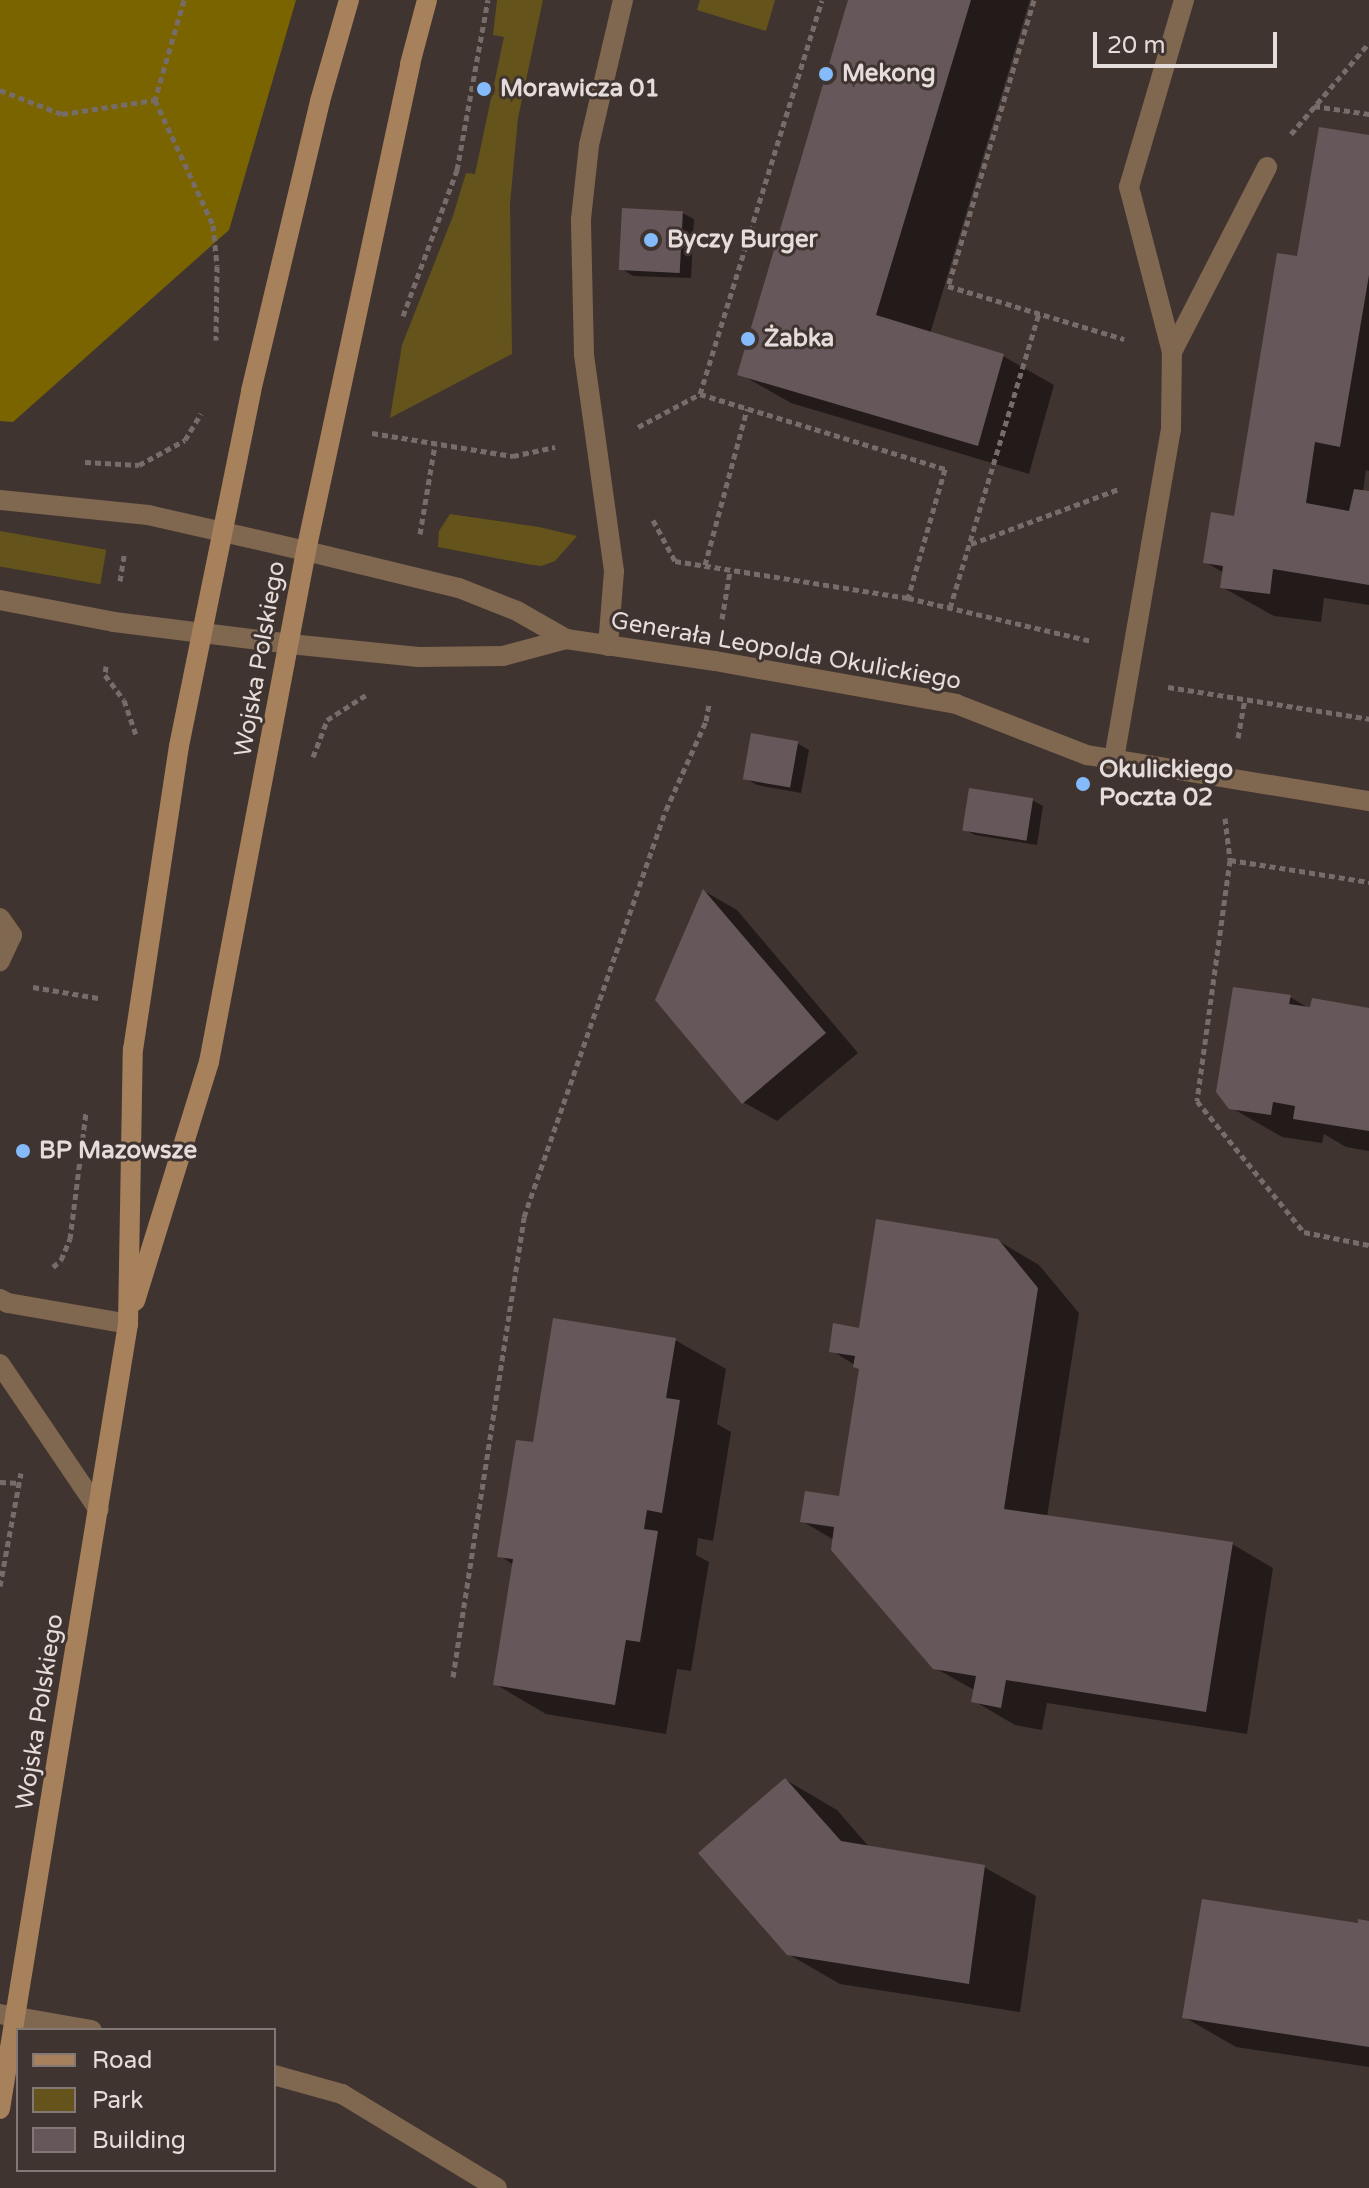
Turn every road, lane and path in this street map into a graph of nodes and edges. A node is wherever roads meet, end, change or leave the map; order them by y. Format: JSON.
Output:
{"nodes":[{"id":1,"x":184,"y":0,"type":"edge"},
{"id":2,"x":349,"y":0,"type":"edge"},
{"id":3,"x":427,"y":0,"type":"edge"},
{"id":4,"x":488,"y":0,"type":"edge"},
{"id":5,"x":623,"y":0,"type":"edge"},
{"id":6,"x":822,"y":0,"type":"edge"},
{"id":7,"x":1034,"y":0,"type":"edge"},
{"id":8,"x":1184,"y":0,"type":"edge"},
{"id":9,"x":1369,"y":43,"type":"edge"},
{"id":10,"x":0,"y":90,"type":"edge"},
{"id":11,"x":155,"y":100,"type":"junction"},
{"id":12,"x":1313,"y":106,"type":"junction"},
{"id":13,"x":1369,"y":114,"type":"edge"},
{"id":14,"x":1267,"y":167,"type":"joint"},
{"id":15,"x":1039,"y":314,"type":"junction"},
{"id":16,"x":399,"y":325,"type":"dead end"},
{"id":17,"x":216,"y":344,"type":"dead end"},
{"id":18,"x":1172,"y":352,"type":"junction"},
{"id":19,"x":700,"y":394,"type":"junction"},
{"id":20,"x":208,"y":400,"type":"dead end"},
{"id":21,"x":747,"y":409,"type":"junction"},
{"id":22,"x":379,"y":425,"type":"dead end"},
{"id":23,"x":631,"y":431,"type":"dead end"},
{"id":24,"x":367,"y":432,"type":"dead end"},
{"id":25,"x":379,"y":434,"type":"junction"},
{"id":26,"x":435,"y":444,"type":"junction"},
{"id":27,"x":568,"y":444,"type":"dead end"},
{"id":28,"x":77,"y":461,"type":"dead end"},
{"id":29,"x":1164,"y":472,"type":"junction"},
{"id":30,"x":0,"y":500,"type":"edge"},
{"id":31,"x":650,"y":512,"type":"dead end"},
{"id":32,"x":222,"y":532,"type":"junction"},
{"id":33,"x":418,"y":543,"type":"dead end"},
{"id":34,"x":970,"y":544,"type":"junction"},
{"id":35,"x":306,"y":551,"type":"junction"},
{"id":36,"x":124,"y":553,"type":"dead end"},
{"id":37,"x":705,"y":565,"type":"junction"},
{"id":38,"x":730,"y":571,"type":"junction"},
{"id":39,"x":119,"y":586,"type":"dead end"},
{"id":40,"x":908,"y":598,"type":"junction"},
{"id":41,"x":0,"y":600,"type":"edge"},
{"id":42,"x":950,"y":608,"type":"junction"},
{"id":43,"x":202,"y":632,"type":"junction"},
{"id":44,"x":566,"y":639,"type":"junction"},
{"id":45,"x":290,"y":644,"type":"junction"},
{"id":46,"x":608,"y":646,"type":"junction"},
{"id":47,"x":1134,"y":651,"type":"junction"},
{"id":48,"x":715,"y":661,"type":"junction"},
{"id":49,"x":106,"y":666,"type":"dead end"},
{"id":50,"x":371,"y":693,"type":"dead end"},
{"id":51,"x":1245,"y":699,"type":"junction"},
{"id":52,"x":1369,"y":719,"type":"edge"},
{"id":53,"x":146,"y":740,"type":"dead end"},
{"id":54,"x":1114,"y":759,"type":"junction"},
{"id":55,"x":309,"y":769,"type":"dead end"},
{"id":56,"x":1230,"y":779,"type":"junction"},
{"id":57,"x":1369,"y":801,"type":"edge"},
{"id":58,"x":1230,"y":860,"type":"junction"},
{"id":59,"x":1369,"y":882,"type":"edge"},
{"id":60,"x":0,"y":918,"type":"edge"},
{"id":61,"x":0,"y":961,"type":"edge"},
{"id":62,"x":58,"y":992,"type":"dead end"},
{"id":63,"x":99,"y":998,"type":"dead end"},
{"id":64,"x":1369,"y":1245,"type":"edge"},
{"id":65,"x":0,"y":1299,"type":"edge"},
{"id":66,"x":128,"y":1324,"type":"junction"},
{"id":67,"x":0,"y":1364,"type":"edge"},
{"id":68,"x":24,"y":1460,"type":"dead end"},
{"id":69,"x":0,"y":1482,"type":"edge"},
{"id":70,"x":19,"y":1483,"type":"junction"},
{"id":71,"x":99,"y":1510,"type":"junction"},
{"id":72,"x":0,"y":1586,"type":"edge"},
{"id":73,"x":453,"y":1677,"type":"dead end"},
{"id":74,"x":7,"y":2015,"type":"edge"},
{"id":75,"x":81,"y":2028,"type":"edge"},
{"id":76,"x":276,"y":2076,"type":"edge"},
{"id":77,"x":0,"y":2109,"type":"edge"},
{"id":78,"x":497,"y":2188,"type":"edge"}],
"edges":[{"from":1,"to":11,"type":"path"},
{"from":2,"to":32,"type":"main road","name":"Wojska Polskiego"},
{"from":3,"to":35,"type":"main road","name":"Wojska Polskiego"},
{"from":4,"to":16,"type":"path"},
{"from":5,"to":46,"type":"street"},
{"from":6,"to":19,"type":"path"},
{"from":7,"to":15,"type":"path"},
{"from":8,"to":18,"type":"street"},
{"from":9,"to":12,"type":"path"},
{"from":10,"to":11,"type":"path"},
{"from":11,"to":17,"type":"path"},
{"from":12,"to":13,"type":"path"},
{"from":12,"to":14,"type":"path"},
{"from":14,"to":18,"type":"street"},
{"from":15,"to":18,"type":"path"},
{"from":15,"to":34,"type":"path"},
{"from":18,"to":29,"type":"street"},
{"from":19,"to":21,"type":"path"},
{"from":19,"to":23,"type":"path"},
{"from":20,"to":28,"type":"path"},
{"from":21,"to":37,"type":"path"},
{"from":21,"to":40,"type":"path"},
{"from":22,"to":25,"type":"path"},
{"from":24,"to":25,"type":"path"},
{"from":25,"to":26,"type":"path"},
{"from":26,"to":27,"type":"path"},
{"from":26,"to":33,"type":"path"},
{"from":29,"to":34,"type":"path"},
{"from":29,"to":47,"type":"street"},
{"from":30,"to":32,"type":"street","name":"Generała Leopolda Okulickiego"},
{"from":31,"to":37,"type":"path"},
{"from":32,"to":35,"type":"street","name":"Generała Leopolda Okulickiego"},
{"from":32,"to":43,"type":"main road","name":"Wojska Polskiego"},
{"from":34,"to":42,"type":"path"},
{"from":35,"to":44,"type":"street","name":"Generała Leopolda Okulickiego"},
{"from":35,"to":45,"type":"main road","name":"Wojska Polskiego"},
{"from":36,"to":39,"type":"path"},
{"from":37,"to":38,"type":"path"},
{"from":38,"to":40,"type":"path"},
{"from":38,"to":48,"type":"path"},
{"from":40,"to":42,"type":"path"},
{"from":41,"to":43,"type":"street","name":"Generała Leopolda Okulickiego"},
{"from":42,"to":47,"type":"path"},
{"from":43,"to":45,"type":"street","name":"Generała Leopolda Okulickiego"},
{"from":43,"to":66,"type":"main road","name":"Wojska Polskiego"},
{"from":44,"to":45,"type":"street","name":"Generała Leopolda Okulickiego"},
{"from":44,"to":46,"type":"street","name":"Generała Leopolda Okulickiego"},
{"from":45,"to":66,"type":"main road","name":"Wojska Polskiego"},
{"from":46,"to":48,"type":"street","name":"Generała Leopolda Okulickiego"},
{"from":47,"to":51,"type":"path"},
{"from":47,"to":54,"type":"street"},
{"from":48,"to":54,"type":"street","name":"Generała Leopolda Okulickiego"},
{"from":48,"to":73,"type":"path"},
{"from":49,"to":53,"type":"path"},
{"from":50,"to":55,"type":"path"},
{"from":51,"to":52,"type":"path"},
{"from":51,"to":56,"type":"path"},
{"from":54,"to":56,"type":"street","name":"Generała Leopolda Okulickiego"},
{"from":56,"to":57,"type":"street","name":"Generała Leopolda Okulickiego"},
{"from":56,"to":58,"type":"path"},
{"from":58,"to":59,"type":"path"},
{"from":58,"to":64,"type":"path"},
{"from":60,"to":61,"type":"street"},
{"from":62,"to":63,"type":"path"},
{"from":65,"to":66,"type":"street"},
{"from":66,"to":71,"type":"main road","name":"Wojska Polskiego"},
{"from":67,"to":71,"type":"street"},
{"from":68,"to":70,"type":"path"},
{"from":69,"to":70,"type":"path"},
{"from":70,"to":72,"type":"path"},
{"from":71,"to":74,"type":"main road","name":"Wojska Polskiego"},
{"from":74,"to":75,"type":"street"},
{"from":74,"to":77,"type":"main road","name":"Wojska Polskiego"},
{"from":76,"to":78,"type":"street"}]}
